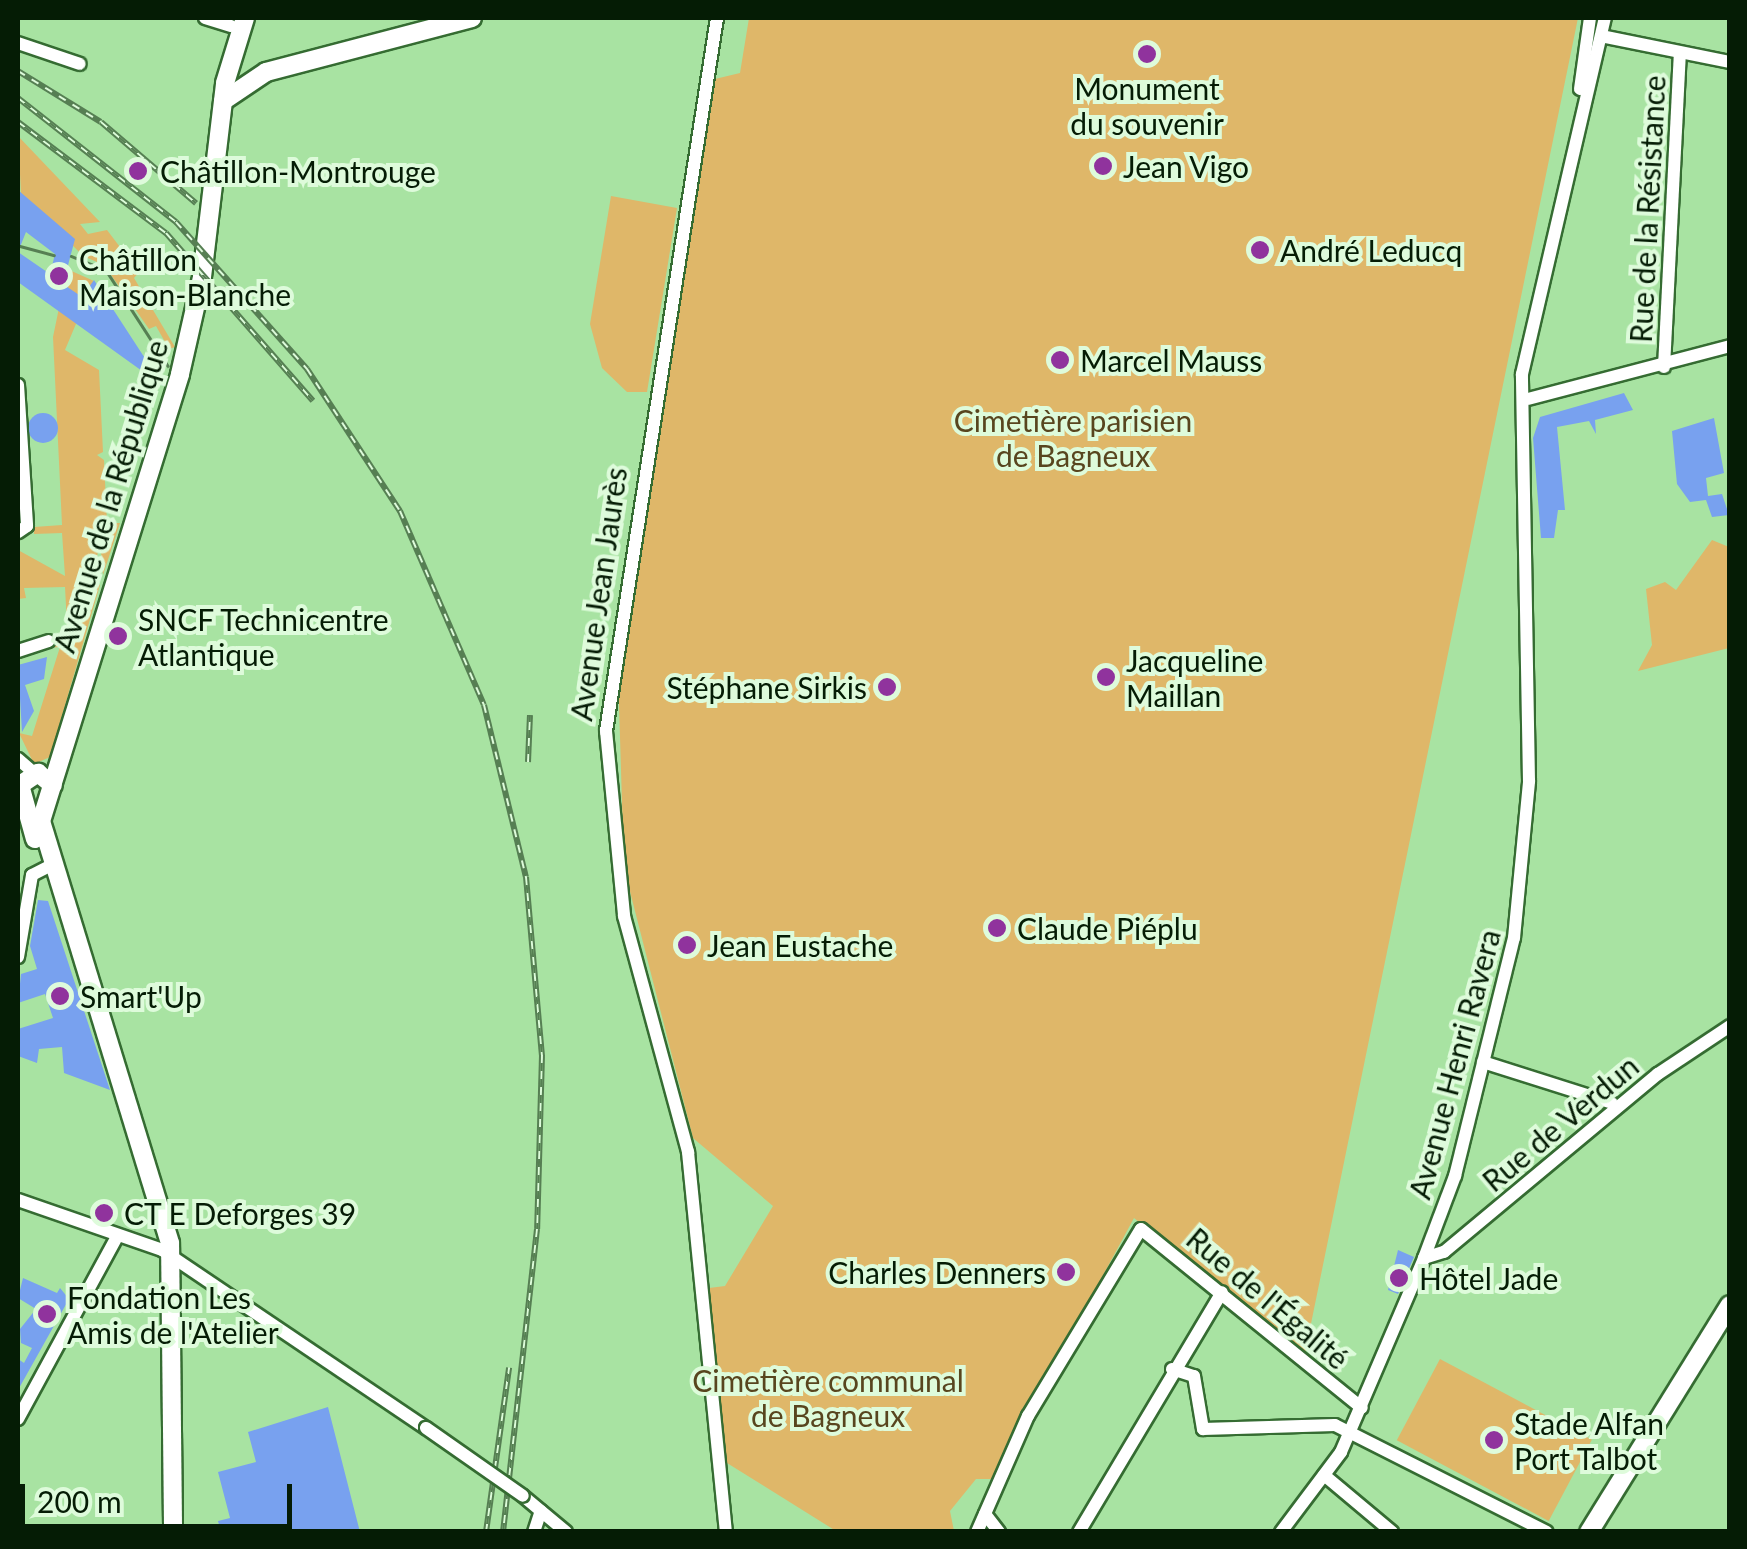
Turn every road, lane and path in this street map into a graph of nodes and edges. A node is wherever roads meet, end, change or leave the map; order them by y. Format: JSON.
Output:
{"nodes":[{"id":1,"x":205,"y":18,"type":"edge"},
{"id":2,"x":472,"y":18,"type":"edge"},
{"id":3,"x":717,"y":18,"type":"edge"},
{"id":4,"x":1590,"y":18,"type":"edge"},
{"id":5,"x":1605,"y":18,"type":"edge"},
{"id":6,"x":236,"y":21,"type":"edge"},
{"id":7,"x":1601,"y":36,"type":"junction"},
{"id":8,"x":18,"y":43,"type":"edge"},
{"id":9,"x":1680,"y":53,"type":"junction"},
{"id":10,"x":1730,"y":62,"type":"edge"},
{"id":11,"x":80,"y":64,"type":"dead end"},
{"id":12,"x":266,"y":72,"type":"junction"},
{"id":13,"x":226,"y":83,"type":"junction"},
{"id":14,"x":1578,"y":115,"type":"junction"},
{"id":15,"x":1533,"y":337,"type":"junction"},
{"id":16,"x":1730,"y":346,"type":"edge"},
{"id":17,"x":1664,"y":368,"type":"junction"},
{"id":18,"x":18,"y":385,"type":"edge"},
{"id":19,"x":1528,"y":399,"type":"junction"},
{"id":20,"x":18,"y":532,"type":"edge"},
{"id":21,"x":1526,"y":569,"type":"junction"},
{"id":22,"x":48,"y":641,"type":"dead end"},
{"id":23,"x":18,"y":651,"type":"edge"},
{"id":24,"x":18,"y":759,"type":"edge"},
{"id":25,"x":34,"y":779,"type":"edge"},
{"id":26,"x":36,"y":808,"type":"junction"},
{"id":27,"x":43,"y":871,"type":"junction"},
{"id":28,"x":18,"y":957,"type":"edge"},
{"id":29,"x":1730,"y":1026,"type":"edge"},
{"id":30,"x":1483,"y":1062,"type":"junction"},
{"id":31,"x":1612,"y":1103,"type":"dead end"},
{"id":32,"x":18,"y":1200,"type":"edge"},
{"id":33,"x":118,"y":1235,"type":"junction"},
{"id":34,"x":172,"y":1256,"type":"junction"},
{"id":35,"x":1424,"y":1258,"type":"junction"},
{"id":36,"x":1222,"y":1292,"type":"junction"},
{"id":37,"x":1730,"y":1305,"type":"edge"},
{"id":38,"x":1190,"y":1342,"type":"junction"},
{"id":39,"x":1172,"y":1369,"type":"junction"},
{"id":40,"x":1194,"y":1376,"type":"junction"},
{"id":41,"x":1362,"y":1408,"type":"junction"},
{"id":42,"x":18,"y":1419,"type":"edge"},
{"id":43,"x":1349,"y":1432,"type":"junction"},
{"id":44,"x":1324,"y":1475,"type":"junction"},
{"id":45,"x":541,"y":1510,"type":"junction"},
{"id":46,"x":985,"y":1514,"type":"junction"},
{"id":47,"x":171,"y":1529,"type":"edge"},
{"id":48,"x":534,"y":1532,"type":"edge"},
{"id":49,"x":566,"y":1532,"type":"edge"},
{"id":50,"x":726,"y":1532,"type":"edge"},
{"id":51,"x":977,"y":1532,"type":"edge"},
{"id":52,"x":999,"y":1532,"type":"edge"},
{"id":53,"x":1079,"y":1532,"type":"edge"},
{"id":54,"x":1281,"y":1532,"type":"edge"},
{"id":55,"x":1392,"y":1532,"type":"edge"},
{"id":56,"x":1547,"y":1532,"type":"edge"},
{"id":57,"x":1589,"y":1532,"type":"edge"}],
"edges":[{"from":1,"to":6,"type":"street"},
{"from":2,"to":12,"type":"main road"},
{"from":3,"to":50,"type":"street","name":"Avenue Jean Jaurès"},
{"from":4,"to":14,"type":"street","name":"Avenue Henri Ravera"},
{"from":5,"to":7,"type":"street","name":"Avenue Henri Ravera"},
{"from":6,"to":13,"type":"main road"},
{"from":7,"to":9,"type":"street"},
{"from":7,"to":14,"type":"street","name":"Avenue Henri Ravera"},
{"from":8,"to":11,"type":"street"},
{"from":9,"to":10,"type":"street"},
{"from":9,"to":17,"type":"street","name":"Rue de la Résistance"},
{"from":12,"to":13,"type":"main road"},
{"from":12,"to":13,"type":"main road"},
{"from":13,"to":25,"type":"main road","name":"Avenue de la République"},
{"from":14,"to":15,"type":"street","name":"Avenue Henri Ravera"},
{"from":15,"to":19,"type":"street","name":"Avenue Henri Ravera"},
{"from":15,"to":21,"type":"street","name":"Avenue Henri Ravera"},
{"from":16,"to":17,"type":"street"},
{"from":17,"to":19,"type":"street"},
{"from":18,"to":20,"type":"street"},
{"from":19,"to":21,"type":"street","name":"Avenue Henri Ravera"},
{"from":21,"to":30,"type":"street","name":"Avenue Henri Ravera"},
{"from":22,"to":23,"type":"street"},
{"from":24,"to":25,"type":"street"},
{"from":25,"to":26,"type":"main road","name":"Avenue de la République"},
{"from":25,"to":26,"type":"main road"},
{"from":26,"to":27,"type":"main road"},
{"from":27,"to":28,"type":"street"},
{"from":27,"to":34,"type":"main road"},
{"from":29,"to":35,"type":"street","name":"Rue de Verdun"},
{"from":30,"to":31,"type":"street"},
{"from":30,"to":35,"type":"street","name":"Avenue Henri Ravera"},
{"from":32,"to":33,"type":"street"},
{"from":33,"to":34,"type":"street"},
{"from":33,"to":42,"type":"street"},
{"from":34,"to":45,"type":"street","bridge":true},
{"from":34,"to":47,"type":"main road"},
{"from":35,"to":41,"type":"street","name":"Avenue Henri Ravera"},
{"from":36,"to":38,"type":"street"},
{"from":36,"to":41,"type":"street","name":"Rue de l'Égalité"},
{"from":36,"to":46,"type":"street","name":"Rue de l'Égalité"},
{"from":37,"to":57,"type":"main road"},
{"from":38,"to":39,"type":"street"},
{"from":38,"to":40,"type":"street"},
{"from":39,"to":40,"type":"street"},
{"from":39,"to":53,"type":"street"},
{"from":40,"to":43,"type":"street"},
{"from":41,"to":43,"type":"street","name":"Avenue Henri Ravera"},
{"from":43,"to":44,"type":"street","name":"Avenue Henri Ravera"},
{"from":43,"to":56,"type":"street"},
{"from":44,"to":54,"type":"street","name":"Avenue Henri Ravera"},
{"from":44,"to":55,"type":"street"},
{"from":45,"to":48,"type":"street"},
{"from":45,"to":49,"type":"street"},
{"from":46,"to":51,"type":"street"},
{"from":46,"to":52,"type":"street"}]}
